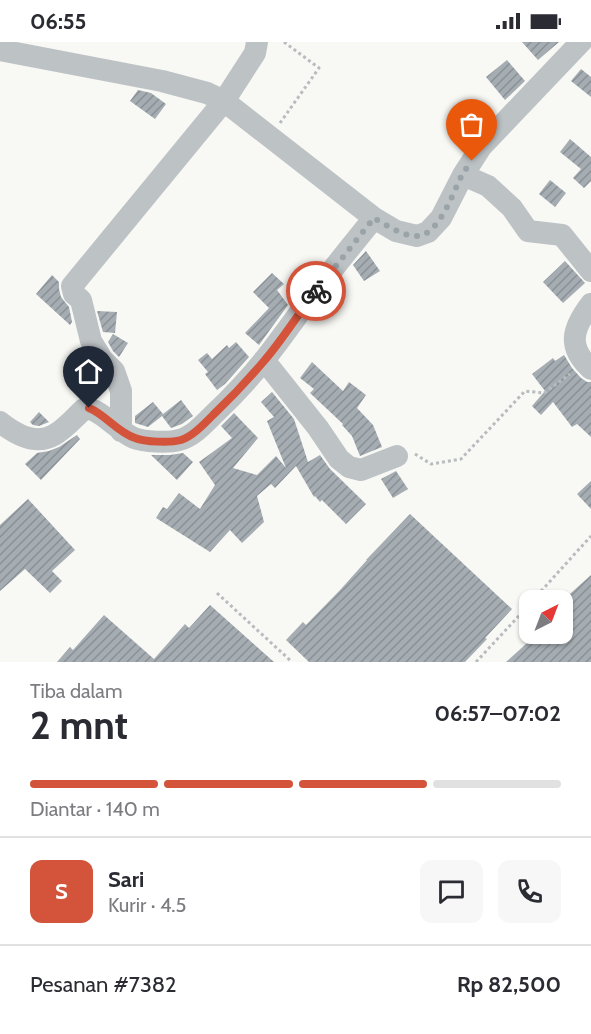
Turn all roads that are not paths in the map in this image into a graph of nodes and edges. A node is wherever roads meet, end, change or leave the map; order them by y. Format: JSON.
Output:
{"nodes":[{"id":1,"x":257,"y":42,"type":"edge"},
{"id":2,"x":581,"y":42,"type":"edge"},
{"id":3,"x":0,"y":50,"type":"edge"},
{"id":4,"x":224,"y":101,"type":"junction"},
{"id":5,"x":463,"y":175,"type":"junction"},
{"id":6,"x":374,"y":218,"type":"junction"},
{"id":7,"x":591,"y":271,"type":"edge"},
{"id":8,"x":591,"y":304,"type":"edge"},
{"id":9,"x":264,"y":360,"type":"junction"},
{"id":10,"x":588,"y":366,"type":"edge"},
{"id":11,"x":0,"y":422,"type":"edge"},
{"id":12,"x":121,"y":431,"type":"junction"},
{"id":13,"x":397,"y":456,"type":"road end"}],
"edges":[{"from":1,"to":4,"type":"street"},
{"from":2,"to":5,"type":"street"},
{"from":3,"to":4,"type":"street"},
{"from":4,"to":6,"type":"street"},
{"from":4,"to":12,"type":"street"},
{"from":5,"to":6,"type":"street"},
{"from":5,"to":7,"type":"street"},
{"from":6,"to":9,"type":"street"},
{"from":8,"to":10,"type":"street"},
{"from":9,"to":12,"type":"street"},
{"from":9,"to":13,"type":"street"},
{"from":11,"to":12,"type":"street"}]}
